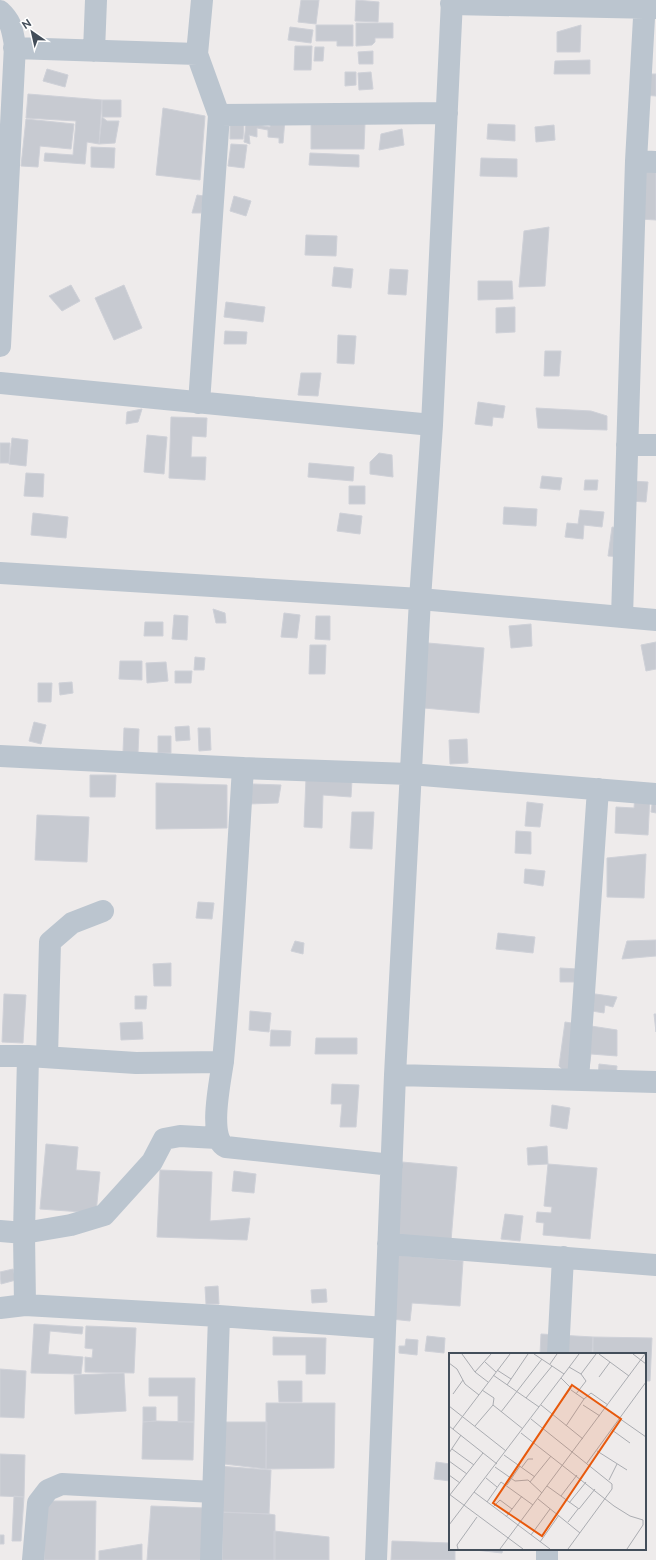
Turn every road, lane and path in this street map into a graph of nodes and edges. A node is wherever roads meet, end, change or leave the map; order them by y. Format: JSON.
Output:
{"nodes":[{"id":1,"x":96,"y":0,"type":"edge"},
{"id":2,"x":202,"y":0,"type":"edge"},
{"id":3,"x":452,"y":2,"type":"edge"},
{"id":4,"x":649,"y":5,"type":"edge"},
{"id":5,"x":0,"y":11,"type":"edge"},
{"id":6,"x":14,"y":48,"type":"junction"},
{"id":7,"x":94,"y":51,"type":"junction"},
{"id":8,"x":197,"y":54,"type":"junction"},
{"id":9,"x":447,"y":113,"type":"junction"},
{"id":10,"x":219,"y":114,"type":"junction"},
{"id":11,"x":646,"y":161,"type":"edge"},
{"id":12,"x":0,"y":346,"type":"edge"},
{"id":13,"x":0,"y":383,"type":"edge"},
{"id":14,"x":199,"y":403,"type":"junction"},
{"id":15,"x":432,"y":425,"type":"junction"},
{"id":16,"x":627,"y":444,"type":"junction"},
{"id":17,"x":656,"y":445,"type":"edge"},
{"id":18,"x":0,"y":573,"type":"edge"},
{"id":19,"x":420,"y":599,"type":"junction"},
{"id":20,"x":622,"y":617,"type":"junction"},
{"id":21,"x":656,"y":620,"type":"edge"},
{"id":22,"x":0,"y":756,"type":"edge"},
{"id":23,"x":243,"y":768,"type":"junction"},
{"id":24,"x":410,"y":774,"type":"junction"},
{"id":25,"x":598,"y":789,"type":"junction"},
{"id":26,"x":656,"y":794,"type":"edge"},
{"id":27,"x":103,"y":911,"type":"dead end"},
{"id":28,"x":0,"y":1056,"type":"edge"},
{"id":29,"x":38,"y":1057,"type":"junction"},
{"id":30,"x":223,"y":1062,"type":"junction"},
{"id":31,"x":395,"y":1076,"type":"junction"},
{"id":32,"x":578,"y":1080,"type":"junction"},
{"id":33,"x":656,"y":1082,"type":"edge"},
{"id":34,"x":217,"y":1138,"type":"junction"},
{"id":35,"x":392,"y":1165,"type":"junction"},
{"id":36,"x":0,"y":1231,"type":"edge"},
{"id":37,"x":24,"y":1233,"type":"junction"},
{"id":38,"x":388,"y":1244,"type":"junction"},
{"id":39,"x":563,"y":1258,"type":"junction"},
{"id":40,"x":656,"y":1265,"type":"edge"},
{"id":41,"x":25,"y":1305,"type":"junction"},
{"id":42,"x":0,"y":1308,"type":"edge"},
{"id":43,"x":220,"y":1316,"type":"junction"},
{"id":44,"x":385,"y":1328,"type":"junction"},
{"id":45,"x":558,"y":1353,"type":"edge"},
{"id":46,"x":213,"y":1492,"type":"junction"},
{"id":47,"x":33,"y":1560,"type":"edge"},
{"id":48,"x":211,"y":1560,"type":"edge"},
{"id":49,"x":376,"y":1560,"type":"edge"}],
"edges":[{"from":1,"to":7,"type":"street"},
{"from":2,"to":8,"type":"street"},
{"from":3,"to":4,"type":"street"},
{"from":3,"to":9,"type":"street"},
{"from":4,"to":11,"type":"street"},
{"from":5,"to":6,"type":"street"},
{"from":6,"to":7,"type":"street"},
{"from":6,"to":12,"type":"street"},
{"from":7,"to":8,"type":"street"},
{"from":8,"to":10,"type":"street"},
{"from":9,"to":10,"type":"street"},
{"from":9,"to":15,"type":"street"},
{"from":10,"to":14,"type":"street"},
{"from":11,"to":16,"type":"street"},
{"from":13,"to":14,"type":"street"},
{"from":14,"to":15,"type":"street"},
{"from":15,"to":19,"type":"street"},
{"from":16,"to":17,"type":"street"},
{"from":16,"to":20,"type":"street"},
{"from":18,"to":19,"type":"street"},
{"from":19,"to":20,"type":"street"},
{"from":19,"to":24,"type":"street"},
{"from":20,"to":21,"type":"street"},
{"from":22,"to":23,"type":"street"},
{"from":23,"to":24,"type":"street"},
{"from":23,"to":30,"type":"street"},
{"from":24,"to":25,"type":"street"},
{"from":24,"to":31,"type":"street"},
{"from":25,"to":26,"type":"street"},
{"from":25,"to":32,"type":"street"},
{"from":27,"to":29,"type":"street"},
{"from":28,"to":29,"type":"street"},
{"from":29,"to":30,"type":"street"},
{"from":29,"to":37,"type":"street"},
{"from":30,"to":34,"type":"street"},
{"from":31,"to":32,"type":"street"},
{"from":31,"to":35,"type":"street"},
{"from":32,"to":33,"type":"street"},
{"from":34,"to":35,"type":"street"},
{"from":34,"to":37,"type":"street"},
{"from":35,"to":38,"type":"street"},
{"from":36,"to":37,"type":"street"},
{"from":37,"to":41,"type":"street"},
{"from":38,"to":39,"type":"street"},
{"from":38,"to":44,"type":"street"},
{"from":39,"to":40,"type":"street"},
{"from":39,"to":45,"type":"street"},
{"from":41,"to":42,"type":"street"},
{"from":41,"to":43,"type":"street"},
{"from":43,"to":44,"type":"street"},
{"from":43,"to":46,"type":"street"},
{"from":44,"to":49,"type":"street"},
{"from":46,"to":47,"type":"street"},
{"from":46,"to":48,"type":"street"}]}
